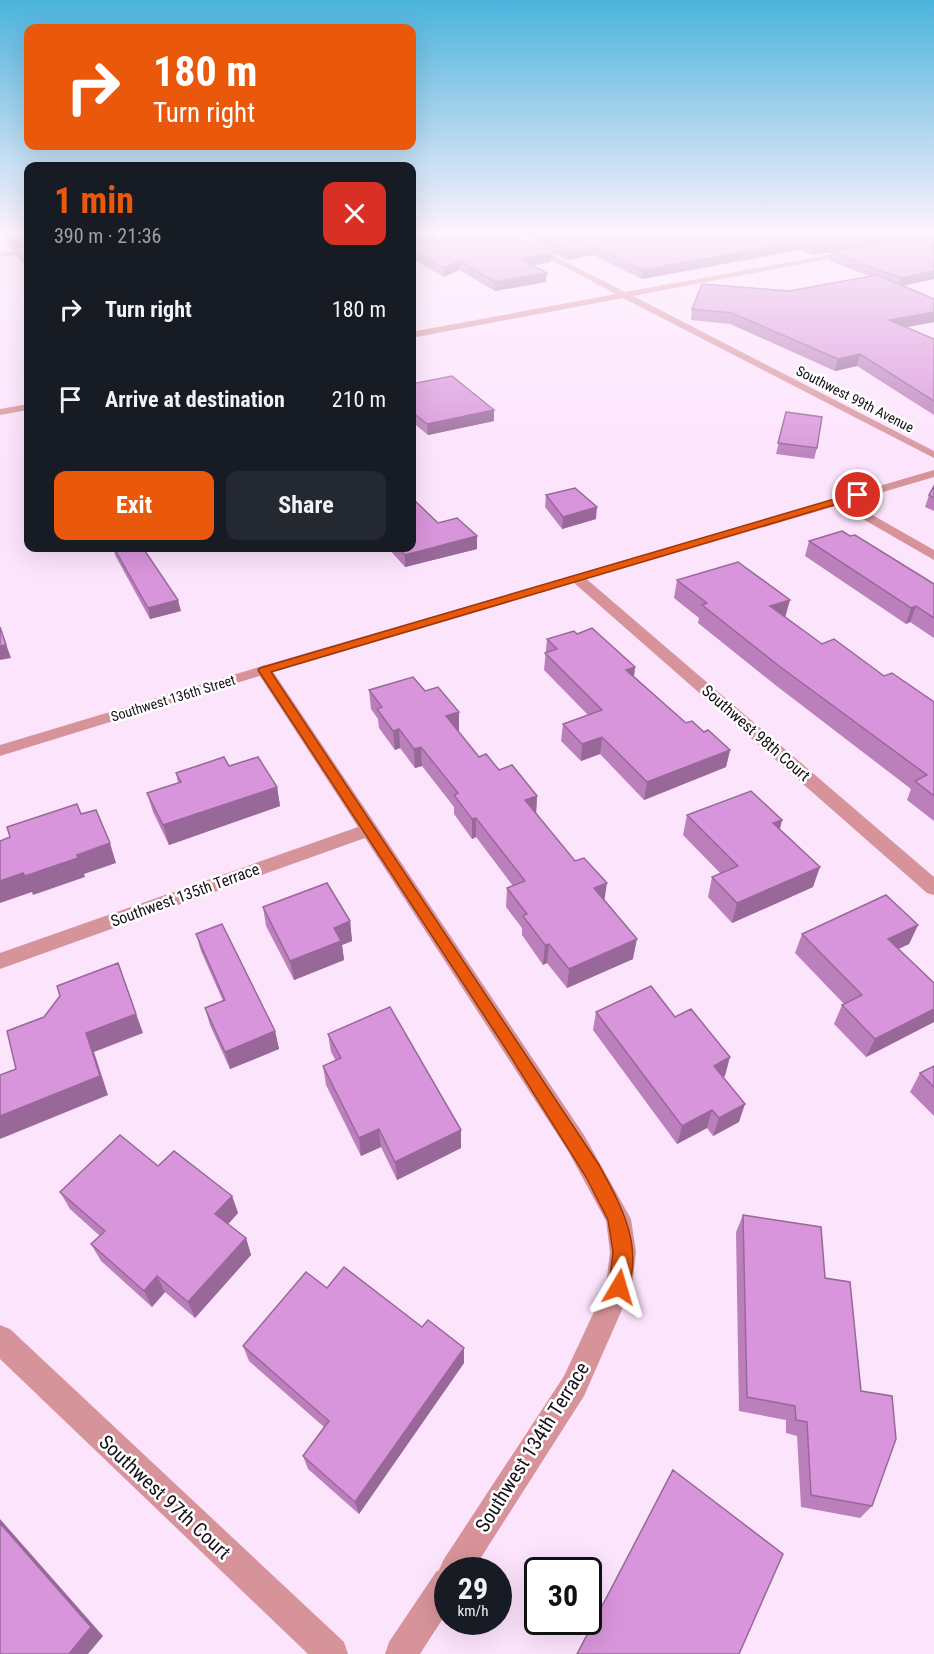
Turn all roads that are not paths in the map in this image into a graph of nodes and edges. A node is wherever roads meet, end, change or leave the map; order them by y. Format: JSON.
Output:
{"nodes":[{"id":1,"x":532,"y":312,"type":"edge"},
{"id":2,"x":657,"y":312,"type":"edge"},
{"id":3,"x":416,"y":334,"type":"edge"},
{"id":4,"x":24,"y":408,"type":"edge"},
{"id":5,"x":0,"y":412,"type":"edge"},
{"id":6,"x":934,"y":455,"type":"edge"},
{"id":7,"x":934,"y":473,"type":"edge"},
{"id":8,"x":839,"y":500,"type":"junction"},
{"id":9,"x":934,"y":556,"type":"edge"},
{"id":10,"x":578,"y":579,"type":"junction"},
{"id":11,"x":264,"y":670,"type":"junction"},
{"id":12,"x":0,"y":751,"type":"edge"},
{"id":13,"x":370,"y":829,"type":"junction"},
{"id":14,"x":934,"y":888,"type":"edge"},
{"id":15,"x":0,"y":961,"type":"edge"},
{"id":16,"x":0,"y":1339,"type":"edge"},
{"id":17,"x":463,"y":1557,"type":"edge"},
{"id":18,"x":434,"y":1602,"type":"edge"},
{"id":19,"x":332,"y":1654,"type":"edge"},
{"id":20,"x":401,"y":1654,"type":"edge"}],
"edges":[{"from":1,"to":3,"type":"street"},
{"from":2,"to":6,"type":"street","name":"Southwest 99th Avenue"},
{"from":4,"to":5,"type":"street"},
{"from":7,"to":8,"type":"street","name":"Southwest 136th Street"},
{"from":8,"to":9,"type":"street"},
{"from":8,"to":10,"type":"street","name":"Southwest 136th Street"},
{"from":10,"to":11,"type":"street","name":"Southwest 136th Street"},
{"from":10,"to":14,"type":"street","name":"Southwest 98th Court"},
{"from":11,"to":12,"type":"street","name":"Southwest 136th Street"},
{"from":11,"to":13,"type":"street","name":"Southwest 134th Terrace"},
{"from":13,"to":15,"type":"street","name":"Southwest 135th Terrace"},
{"from":13,"to":17,"type":"street","name":"Southwest 134th Terrace"},
{"from":16,"to":19,"type":"street","name":"Southwest 97th Court"},
{"from":18,"to":20,"type":"street"}]}
